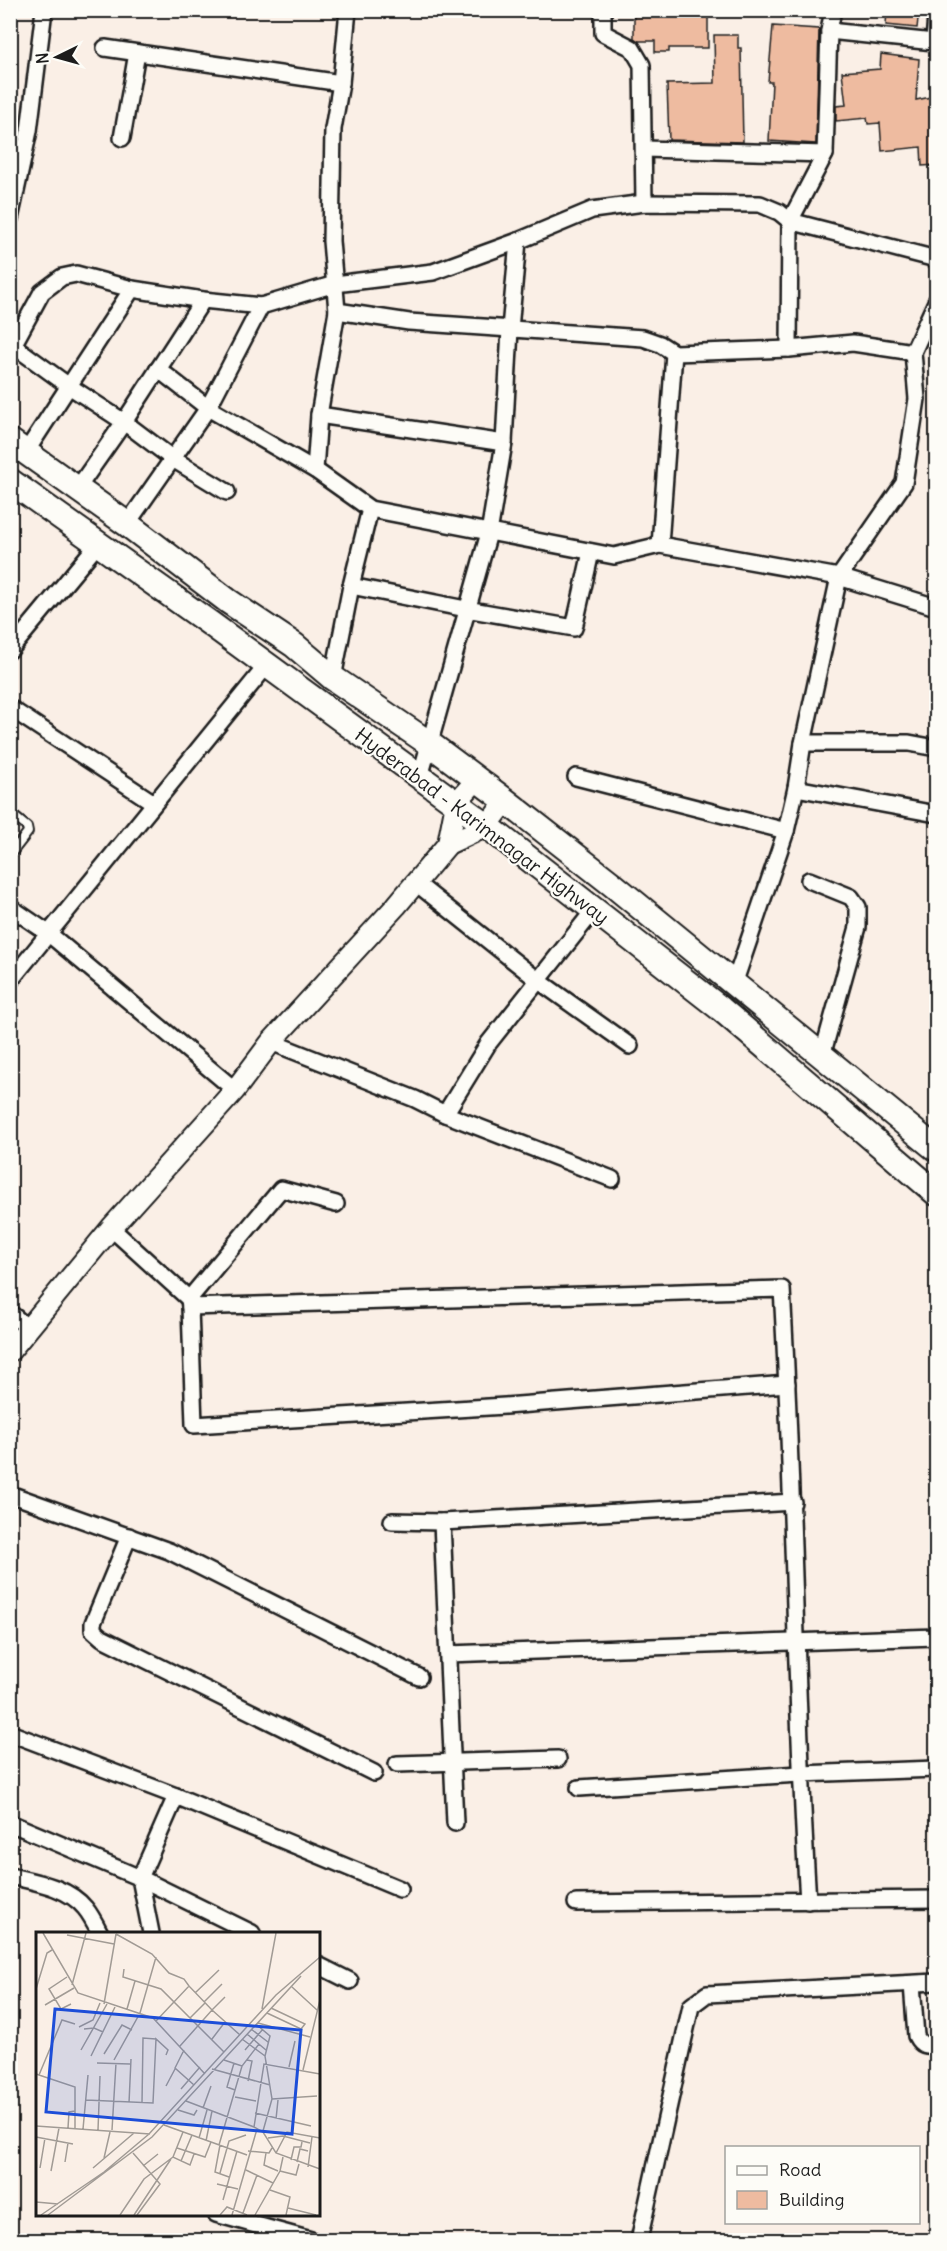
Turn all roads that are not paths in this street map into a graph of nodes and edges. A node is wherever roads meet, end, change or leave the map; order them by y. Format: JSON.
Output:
{"nodes":[{"id":1,"x":44,"y":10,"type":"edge"},
{"id":2,"x":348,"y":10,"type":"edge"},
{"id":3,"x":603,"y":10,"type":"edge"},
{"id":4,"x":833,"y":10,"type":"edge"},
{"id":5,"x":936,"y":16,"type":"edge"},
{"id":6,"x":829,"y":31,"type":"junction"},
{"id":7,"x":935,"y":43,"type":"edge"},
{"id":8,"x":105,"y":48,"type":"dead end"},
{"id":9,"x":137,"y":53,"type":"junction"},
{"id":10,"x":341,"y":83,"type":"junction"},
{"id":11,"x":122,"y":138,"type":"dead end"},
{"id":12,"x":644,"y":149,"type":"junction"},
{"id":13,"x":825,"y":154,"type":"junction"},
{"id":14,"x":644,"y":203,"type":"junction"},
{"id":15,"x":10,"y":219,"type":"edge"},
{"id":16,"x":790,"y":221,"type":"junction"},
{"id":17,"x":518,"y":241,"type":"junction"},
{"id":18,"x":936,"y":259,"type":"edge"},
{"id":19,"x":335,"y":284,"type":"junction"},
{"id":20,"x":132,"y":289,"type":"junction"},
{"id":21,"x":203,"y":300,"type":"junction"},
{"id":22,"x":936,"y":302,"type":"edge"},
{"id":23,"x":261,"y":306,"type":"junction"},
{"id":24,"x":337,"y":311,"type":"junction"},
{"id":25,"x":933,"y":318,"type":"edge"},
{"id":26,"x":510,"y":329,"type":"junction"},
{"id":27,"x":12,"y":348,"type":"edge"},
{"id":28,"x":789,"y":349,"type":"junction"},
{"id":29,"x":913,"y":352,"type":"junction"},
{"id":30,"x":675,"y":353,"type":"junction"},
{"id":31,"x":158,"y":369,"type":"junction"},
{"id":32,"x":69,"y":386,"type":"junction"},
{"id":33,"x":207,"y":408,"type":"junction"},
{"id":34,"x":319,"y":415,"type":"junction"},
{"id":35,"x":124,"y":422,"type":"junction"},
{"id":36,"x":504,"y":443,"type":"junction"},
{"id":37,"x":18,"y":447,"type":"edge"},
{"id":38,"x":172,"y":459,"type":"junction"},
{"id":39,"x":315,"y":470,"type":"junction"},
{"id":40,"x":10,"y":482,"type":"edge"},
{"id":41,"x":77,"y":489,"type":"junction"},
{"id":42,"x":227,"y":492,"type":"dead end"},
{"id":43,"x":370,"y":509,"type":"junction"},
{"id":44,"x":127,"y":524,"type":"junction"},
{"id":45,"x":489,"y":533,"type":"junction"},
{"id":46,"x":97,"y":545,"type":"junction"},
{"id":47,"x":660,"y":545,"type":"junction"},
{"id":48,"x":591,"y":552,"type":"junction"},
{"id":49,"x":839,"y":577,"type":"junction"},
{"id":50,"x":351,"y":586,"type":"junction"},
{"id":51,"x":936,"y":607,"type":"edge"},
{"id":52,"x":466,"y":609,"type":"junction"},
{"id":53,"x":10,"y":650,"type":"edge"},
{"id":54,"x":267,"y":665,"type":"junction"},
{"id":55,"x":333,"y":678,"type":"junction"},
{"id":56,"x":10,"y":708,"type":"edge"},
{"id":57,"x":803,"y":743,"type":"junction"},
{"id":58,"x":430,"y":744,"type":"junction"},
{"id":59,"x":936,"y":748,"type":"edge"},
{"id":60,"x":420,"y":777,"type":"junction"},
{"id":61,"x":576,"y":777,"type":"dead end"},
{"id":62,"x":477,"y":779,"type":"junction"},
{"id":63,"x":796,"y":788,"type":"junction"},
{"id":64,"x":506,"y":801,"type":"junction"},
{"id":65,"x":154,"y":803,"type":"junction"},
{"id":66,"x":456,"y":803,"type":"junction"},
{"id":67,"x":10,"y":813,"type":"edge"},
{"id":68,"x":936,"y":814,"type":"edge"},
{"id":69,"x":487,"y":826,"type":"junction"},
{"id":70,"x":786,"y":831,"type":"junction"},
{"id":71,"x":448,"y":844,"type":"junction"},
{"id":72,"x":10,"y":855,"type":"edge"},
{"id":73,"x":809,"y":880,"type":"dead end"},
{"id":74,"x":416,"y":883,"type":"junction"},
{"id":75,"x":10,"y":907,"type":"edge"},
{"id":76,"x":594,"y":910,"type":"junction"},
{"id":77,"x":48,"y":933,"type":"junction"},
{"id":78,"x":10,"y":981,"type":"edge"},
{"id":79,"x":539,"y":981,"type":"junction"},
{"id":80,"x":734,"y":984,"type":"junction"},
{"id":81,"x":271,"y":1042,"type":"junction"},
{"id":82,"x":630,"y":1046,"type":"dead end"},
{"id":83,"x":822,"y":1056,"type":"junction"},
{"id":84,"x":235,"y":1090,"type":"junction"},
{"id":85,"x":444,"y":1114,"type":"junction"},
{"id":86,"x":936,"y":1149,"type":"edge"},
{"id":87,"x":612,"y":1179,"type":"dead end"},
{"id":88,"x":936,"y":1192,"type":"edge"},
{"id":89,"x":336,"y":1204,"type":"dead end"},
{"id":90,"x":111,"y":1228,"type":"junction"},
{"id":91,"x":189,"y":1303,"type":"junction"},
{"id":92,"x":10,"y":1313,"type":"edge"},
{"id":93,"x":28,"y":1328,"type":"junction"},
{"id":94,"x":10,"y":1351,"type":"edge"},
{"id":95,"x":787,"y":1384,"type":"junction"},
{"id":96,"x":10,"y":1494,"type":"edge"},
{"id":97,"x":793,"y":1502,"type":"junction"},
{"id":98,"x":392,"y":1521,"type":"dead end"},
{"id":99,"x":442,"y":1522,"type":"junction"},
{"id":100,"x":129,"y":1536,"type":"junction"},
{"id":101,"x":936,"y":1637,"type":"edge"},
{"id":102,"x":798,"y":1641,"type":"junction"},
{"id":103,"x":448,"y":1654,"type":"junction"},
{"id":104,"x":419,"y":1677,"type":"dead end"},
{"id":105,"x":10,"y":1733,"type":"edge"},
{"id":106,"x":558,"y":1759,"type":"dead end"},
{"id":107,"x":452,"y":1761,"type":"junction"},
{"id":108,"x":397,"y":1764,"type":"dead end"},
{"id":109,"x":936,"y":1769,"type":"edge"},
{"id":110,"x":374,"y":1773,"type":"dead end"},
{"id":111,"x":800,"y":1774,"type":"junction"},
{"id":112,"x":579,"y":1788,"type":"dead end"},
{"id":113,"x":176,"y":1796,"type":"junction"},
{"id":114,"x":10,"y":1823,"type":"edge"},
{"id":115,"x":455,"y":1823,"type":"dead end"},
{"id":116,"x":10,"y":1876,"type":"edge"},
{"id":117,"x":140,"y":1878,"type":"junction"},
{"id":118,"x":400,"y":1889,"type":"dead end"},
{"id":119,"x":936,"y":1899,"type":"edge"},
{"id":120,"x":808,"y":1901,"type":"junction"},
{"id":121,"x":576,"y":1903,"type":"dead end"},
{"id":122,"x":99,"y":1932,"type":"edge"},
{"id":123,"x":151,"y":1932,"type":"edge"},
{"id":124,"x":250,"y":1932,"type":"edge"},
{"id":125,"x":320,"y":1966,"type":"edge"},
{"id":126,"x":350,"y":1981,"type":"dead end"},
{"id":127,"x":936,"y":1982,"type":"edge"},
{"id":128,"x":912,"y":1984,"type":"junction"},
{"id":129,"x":936,"y":2045,"type":"edge"},
{"id":130,"x":220,"y":2215,"type":"edge"},
{"id":131,"x":311,"y":2241,"type":"edge"},
{"id":132,"x":639,"y":2241,"type":"edge"}],
"edges":[{"from":1,"to":15,"type":"street"},
{"from":2,"to":10,"type":"street"},
{"from":3,"to":12,"type":"street"},
{"from":4,"to":6,"type":"street"},
{"from":5,"to":7,"type":"street"},
{"from":6,"to":7,"type":"street"},
{"from":6,"to":13,"type":"street"},
{"from":8,"to":9,"type":"street"},
{"from":9,"to":10,"type":"street"},
{"from":9,"to":11,"type":"street"},
{"from":10,"to":19,"type":"street"},
{"from":12,"to":13,"type":"street"},
{"from":12,"to":14,"type":"street"},
{"from":13,"to":16,"type":"street"},
{"from":14,"to":16,"type":"street"},
{"from":14,"to":17,"type":"street"},
{"from":16,"to":18,"type":"street"},
{"from":16,"to":28,"type":"street"},
{"from":17,"to":19,"type":"street"},
{"from":17,"to":26,"type":"street"},
{"from":19,"to":23,"type":"street"},
{"from":19,"to":24,"type":"street"},
{"from":20,"to":21,"type":"street"},
{"from":20,"to":27,"type":"street"},
{"from":20,"to":32,"type":"street"},
{"from":21,"to":23,"type":"street"},
{"from":21,"to":31,"type":"street"},
{"from":22,"to":25,"type":"street"},
{"from":23,"to":33,"type":"street"},
{"from":24,"to":26,"type":"street"},
{"from":24,"to":34,"type":"street"},
{"from":25,"to":29,"type":"street"},
{"from":26,"to":30,"type":"street"},
{"from":26,"to":36,"type":"street"},
{"from":27,"to":32,"type":"street"},
{"from":28,"to":29,"type":"street"},
{"from":28,"to":30,"type":"street"},
{"from":29,"to":49,"type":"street"},
{"from":30,"to":47,"type":"street"},
{"from":31,"to":33,"type":"street"},
{"from":31,"to":35,"type":"street"},
{"from":32,"to":35,"type":"street"},
{"from":32,"to":37,"type":"street"},
{"from":33,"to":38,"type":"street"},
{"from":33,"to":39,"type":"street"},
{"from":34,"to":36,"type":"street"},
{"from":34,"to":39,"type":"street"},
{"from":35,"to":38,"type":"street"},
{"from":35,"to":41,"type":"street"},
{"from":36,"to":45,"type":"street"},
{"from":37,"to":41,"type":"main road","name":"Hyderabad - Karimnagar Highway"},
{"from":38,"to":42,"type":"street"},
{"from":38,"to":44,"type":"street"},
{"from":39,"to":43,"type":"street"},
{"from":40,"to":46,"type":"main road","name":"Hyderabad - Karimnagar Highway"},
{"from":41,"to":44,"type":"main road","name":"Hyderabad - Karimnagar Highway"},
{"from":43,"to":45,"type":"street"},
{"from":43,"to":50,"type":"street"},
{"from":44,"to":55,"type":"main road","name":"Hyderabad - Karimnagar Highway"},
{"from":45,"to":48,"type":"street"},
{"from":45,"to":52,"type":"street"},
{"from":46,"to":53,"type":"street"},
{"from":46,"to":54,"type":"main road","name":"Hyderabad - Karimnagar Highway"},
{"from":47,"to":48,"type":"street"},
{"from":47,"to":49,"type":"street"},
{"from":48,"to":52,"type":"street"},
{"from":49,"to":51,"type":"street"},
{"from":49,"to":57,"type":"street"},
{"from":50,"to":52,"type":"street"},
{"from":50,"to":55,"type":"street"},
{"from":52,"to":58,"type":"street"},
{"from":54,"to":60,"type":"main road","name":"Hyderabad - Karimnagar Highway"},
{"from":54,"to":65,"type":"street"},
{"from":55,"to":58,"type":"main road","name":"Hyderabad - Karimnagar Highway"},
{"from":56,"to":65,"type":"street"},
{"from":57,"to":59,"type":"street"},
{"from":57,"to":63,"type":"street"},
{"from":58,"to":60,"type":"street"},
{"from":58,"to":62,"type":"main road","name":"Hyderabad - Karimnagar Highway"},
{"from":60,"to":66,"type":"main road","name":"Hyderabad - Karimnagar Highway"},
{"from":61,"to":70,"type":"street"},
{"from":62,"to":64,"type":"main road","name":"Hyderabad - Karimnagar Highway"},
{"from":62,"to":66,"type":"street"},
{"from":63,"to":68,"type":"street"},
{"from":63,"to":70,"type":"street"},
{"from":64,"to":69,"type":"street"},
{"from":64,"to":80,"type":"main road","name":"Hyderabad - Karimnagar Highway"},
{"from":65,"to":77,"type":"street"},
{"from":66,"to":69,"type":"main road","name":"Hyderabad - Karimnagar Highway"},
{"from":66,"to":71,"type":"street"},
{"from":67,"to":72,"type":"lane"},
{"from":69,"to":71,"type":"street"},
{"from":69,"to":76,"type":"main road","name":"Hyderabad - Karimnagar Highway"},
{"from":70,"to":80,"type":"street"},
{"from":71,"to":74,"type":"street"},
{"from":73,"to":83,"type":"street"},
{"from":74,"to":79,"type":"street"},
{"from":74,"to":81,"type":"street"},
{"from":75,"to":77,"type":"street"},
{"from":76,"to":79,"type":"street"},
{"from":76,"to":88,"type":"main road","name":"Hyderabad - Karimnagar Highway"},
{"from":77,"to":78,"type":"street"},
{"from":77,"to":84,"type":"street"},
{"from":79,"to":82,"type":"street"},
{"from":79,"to":85,"type":"street"},
{"from":80,"to":83,"type":"main road","name":"Hyderabad - Karimnagar Highway"},
{"from":81,"to":84,"type":"street"},
{"from":81,"to":85,"type":"street"},
{"from":83,"to":86,"type":"main road","name":"Hyderabad - Karimnagar Highway"},
{"from":84,"to":90,"type":"street"},
{"from":85,"to":87,"type":"street"},
{"from":89,"to":91,"type":"street"},
{"from":90,"to":91,"type":"street"},
{"from":90,"to":93,"type":"street"},
{"from":91,"to":95,"type":"street"},
{"from":91,"to":95,"type":"street"},
{"from":92,"to":93,"type":"street"},
{"from":93,"to":94,"type":"street"},
{"from":95,"to":97,"type":"street"},
{"from":96,"to":100,"type":"street"},
{"from":97,"to":99,"type":"street"},
{"from":97,"to":102,"type":"street"},
{"from":98,"to":99,"type":"street"},
{"from":99,"to":103,"type":"street"},
{"from":100,"to":104,"type":"street"},
{"from":100,"to":110,"type":"street"},
{"from":101,"to":102,"type":"street"},
{"from":102,"to":103,"type":"street"},
{"from":102,"to":111,"type":"street"},
{"from":103,"to":107,"type":"street"},
{"from":105,"to":113,"type":"street"},
{"from":106,"to":107,"type":"street"},
{"from":107,"to":108,"type":"street"},
{"from":107,"to":115,"type":"street"},
{"from":109,"to":111,"type":"street"},
{"from":111,"to":112,"type":"street"},
{"from":111,"to":120,"type":"street"},
{"from":113,"to":117,"type":"street"},
{"from":113,"to":118,"type":"street"},
{"from":114,"to":117,"type":"street"},
{"from":116,"to":122,"type":"street"},
{"from":117,"to":123,"type":"street"},
{"from":117,"to":124,"type":"street"},
{"from":119,"to":120,"type":"street"},
{"from":120,"to":121,"type":"street"},
{"from":125,"to":126,"type":"street"},
{"from":127,"to":128,"type":"street"},
{"from":128,"to":129,"type":"street"},
{"from":128,"to":132,"type":"street"},
{"from":130,"to":131,"type":"street"}]}
